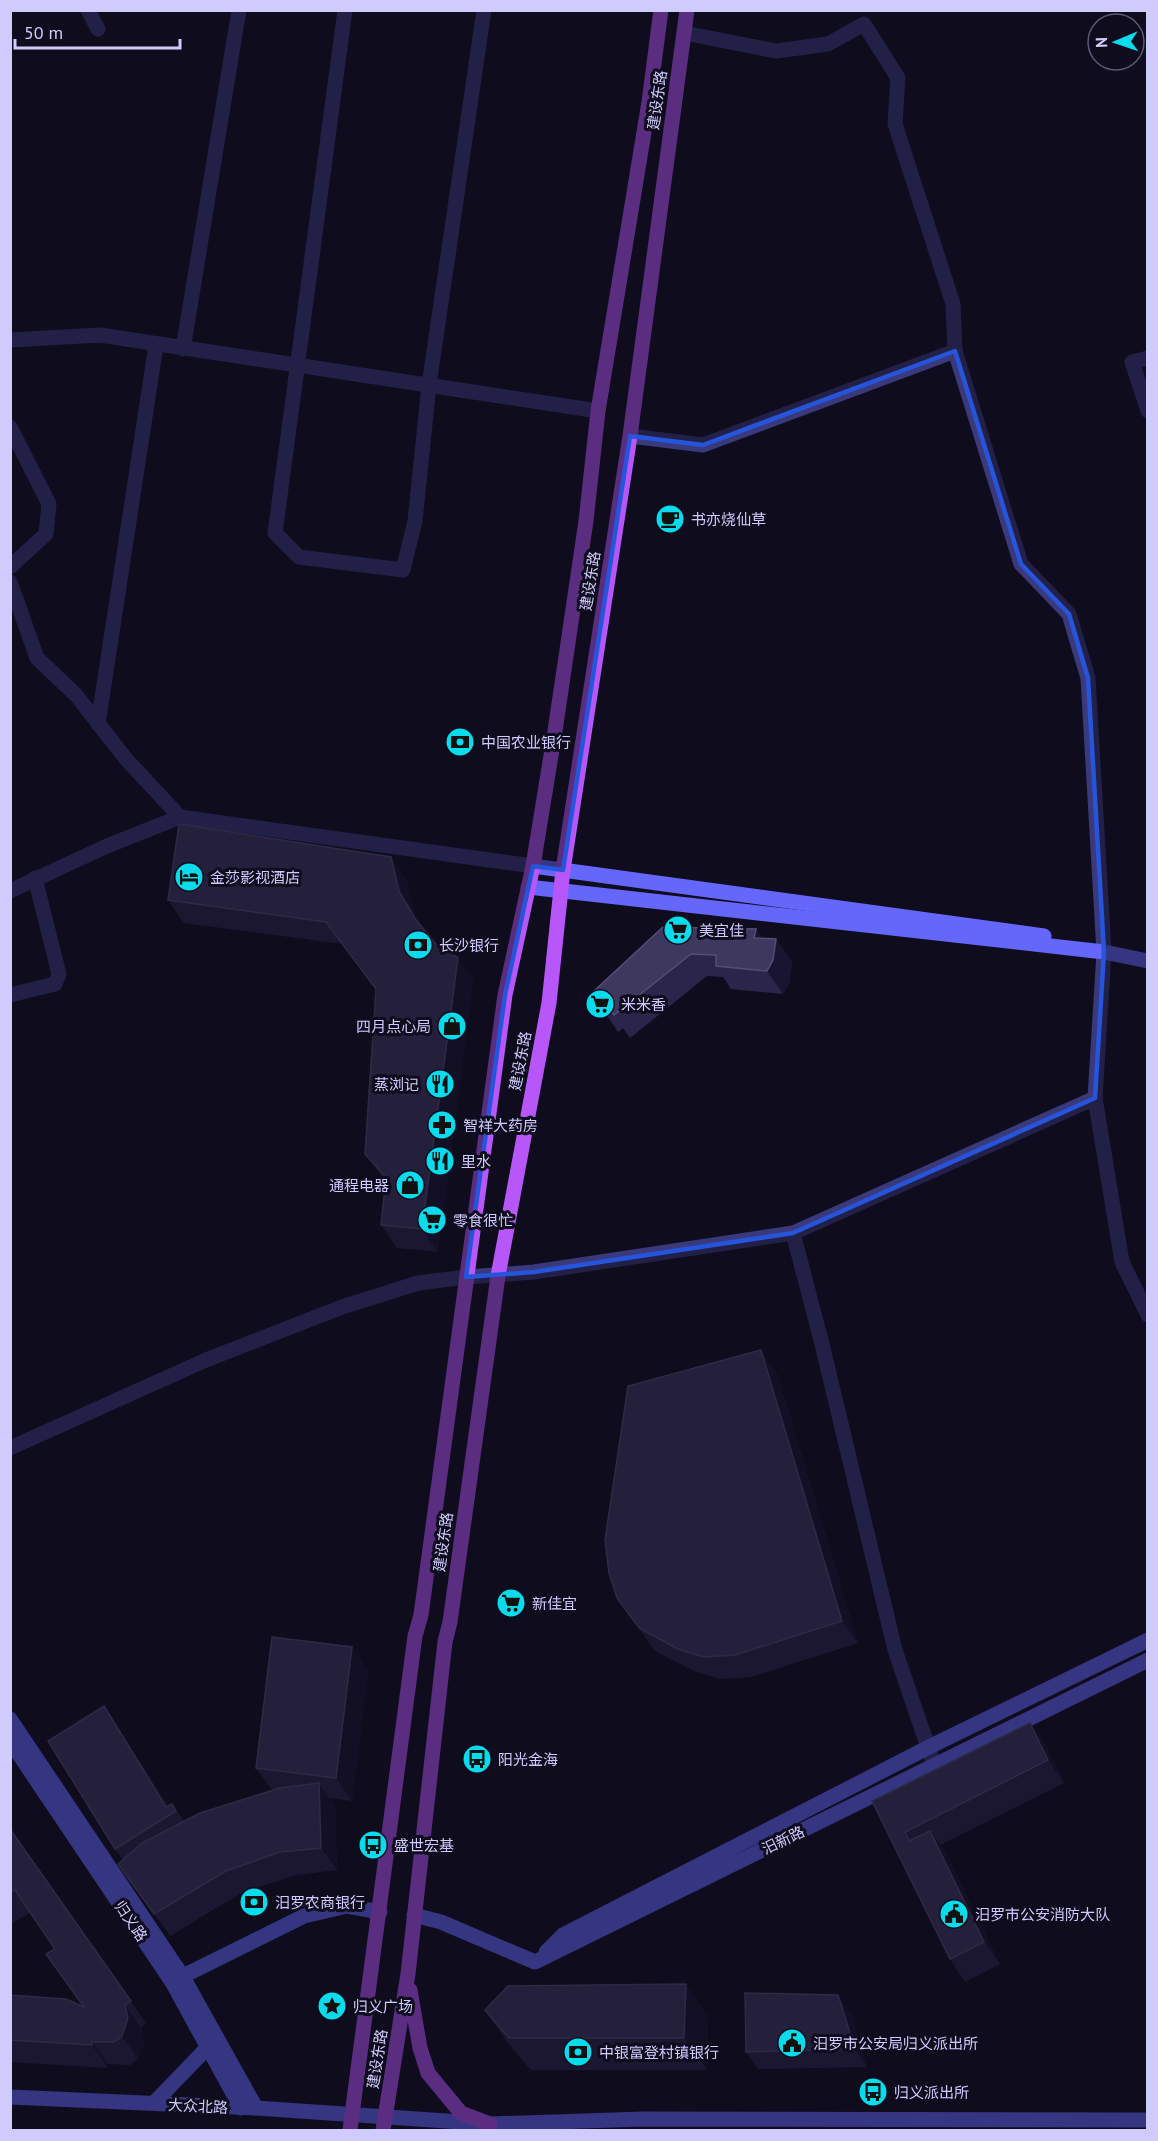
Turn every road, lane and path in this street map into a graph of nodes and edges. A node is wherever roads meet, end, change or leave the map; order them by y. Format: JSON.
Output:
{"nodes":[{"id":1,"x":88,"y":10,"type":"edge"},
{"id":2,"x":239,"y":10,"type":"edge"},
{"id":3,"x":345,"y":10,"type":"edge"},
{"id":4,"x":484,"y":10,"type":"edge"},
{"id":5,"x":662,"y":10,"type":"edge"},
{"id":6,"x":687,"y":10,"type":"edge"},
{"id":7,"x":98,"y":29,"type":"dead end"},
{"id":8,"x":684,"y":33,"type":"junction"},
{"id":9,"x":10,"y":340,"type":"edge"},
{"id":10,"x":156,"y":345,"type":"junction"},
{"id":11,"x":183,"y":349,"type":"junction"},
{"id":12,"x":955,"y":351,"type":"junction"},
{"id":13,"x":1148,"y":358,"type":"edge"},
{"id":14,"x":298,"y":365,"type":"junction"},
{"id":15,"x":429,"y":385,"type":"junction"},
{"id":16,"x":598,"y":411,"type":"junction"},
{"id":17,"x":1148,"y":411,"type":"edge"},
{"id":18,"x":10,"y":427,"type":"edge"},
{"id":19,"x":630,"y":436,"type":"junction"},
{"id":20,"x":10,"y":567,"type":"edge"},
{"id":21,"x":10,"y":582,"type":"edge"},
{"id":22,"x":98,"y":724,"type":"junction"},
{"id":23,"x":180,"y":817,"type":"junction"},
{"id":24,"x":533,"y":866,"type":"junction"},
{"id":25,"x":563,"y":870,"type":"junction"},
{"id":26,"x":35,"y":878,"type":"junction"},
{"id":27,"x":528,"y":887,"type":"junction"},
{"id":28,"x":561,"y":890,"type":"junction"},
{"id":29,"x":10,"y":891,"type":"edge"},
{"id":30,"x":1103,"y":948,"type":"junction"},
{"id":31,"x":1148,"y":951,"type":"edge"},
{"id":32,"x":1148,"y":961,"type":"edge"},
{"id":33,"x":10,"y":995,"type":"edge"},
{"id":34,"x":1095,"y":1098,"type":"junction"},
{"id":35,"x":793,"y":1233,"type":"junction"},
{"id":36,"x":465,"y":1276,"type":"junction"},
{"id":37,"x":498,"y":1276,"type":"junction"},
{"id":38,"x":1148,"y":1315,"type":"edge"},
{"id":39,"x":10,"y":1448,"type":"edge"},
{"id":40,"x":1148,"y":1640,"type":"edge"},
{"id":41,"x":1148,"y":1660,"type":"edge"},
{"id":42,"x":10,"y":1719,"type":"edge"},
{"id":43,"x":10,"y":1741,"type":"edge"},
{"id":44,"x":929,"y":1747,"type":"junction"},
{"id":45,"x":934,"y":1766,"type":"junction"},
{"id":46,"x":380,"y":1912,"type":"junction"},
{"id":47,"x":414,"y":1915,"type":"junction"},
{"id":48,"x":535,"y":1962,"type":"junction"},
{"id":49,"x":408,"y":1974,"type":"junction"},
{"id":50,"x":177,"y":1979,"type":"junction"},
{"id":51,"x":209,"y":2046,"type":"junction"},
{"id":52,"x":10,"y":2097,"type":"edge"},
{"id":53,"x":154,"y":2103,"type":"junction"},
{"id":54,"x":248,"y":2108,"type":"junction"},
{"id":55,"x":353,"y":2115,"type":"junction"},
{"id":56,"x":1148,"y":2120,"type":"edge"},
{"id":57,"x":385,"y":2124,"type":"edge"},
{"id":58,"x":490,"y":2124,"type":"junction"},
{"id":59,"x":350,"y":2130,"type":"edge"}],
"edges":[{"from":1,"to":7,"type":"street"},
{"from":2,"to":11,"type":"street"},
{"from":3,"to":14,"type":"street"},
{"from":4,"to":15,"type":"street"},
{"from":5,"to":16,"type":"main road","name":"建设东路"},
{"from":6,"to":8,"type":"main road","name":"建设东路"},
{"from":8,"to":12,"type":"street"},
{"from":8,"to":19,"type":"main road","name":"建设东路"},
{"from":9,"to":10,"type":"street"},
{"from":10,"to":11,"type":"street"},
{"from":10,"to":22,"type":"street"},
{"from":11,"to":14,"type":"street"},
{"from":12,"to":19,"type":"street"},
{"from":12,"to":30,"type":"street"},
{"from":13,"to":17,"type":"street"},
{"from":14,"to":15,"type":"street"},
{"from":14,"to":15,"type":"street"},
{"from":15,"to":16,"type":"street"},
{"from":16,"to":24,"type":"main road","name":"建设东路"},
{"from":18,"to":20,"type":"street"},
{"from":19,"to":25,"type":"main road","name":"建设东路"},
{"from":21,"to":22,"type":"street"},
{"from":22,"to":23,"type":"street"},
{"from":23,"to":24,"type":"street"},
{"from":23,"to":26,"type":"street"},
{"from":24,"to":25,"type":"street"},
{"from":24,"to":27,"type":"main road","name":"建设东路"},
{"from":25,"to":28,"type":"main road","name":"建设东路"},
{"from":25,"to":30,"type":"street"},
{"from":26,"to":29,"type":"street"},
{"from":26,"to":33,"type":"street"},
{"from":27,"to":28,"type":"street"},
{"from":27,"to":36,"type":"main road","name":"建设东路"},
{"from":28,"to":30,"type":"street"},
{"from":28,"to":37,"type":"main road","name":"建设东路"},
{"from":30,"to":31,"type":"street"},
{"from":30,"to":32,"type":"street"},
{"from":30,"to":34,"type":"street"},
{"from":34,"to":35,"type":"street"},
{"from":34,"to":38,"type":"street"},
{"from":35,"to":37,"type":"street"},
{"from":35,"to":44,"type":"street"},
{"from":36,"to":37,"type":"street"},
{"from":36,"to":39,"type":"street"},
{"from":36,"to":46,"type":"main road","name":"建设东路"},
{"from":37,"to":47,"type":"main road","name":"建设东路"},
{"from":40,"to":44,"type":"street"},
{"from":41,"to":45,"type":"street","name":"汨新路"},
{"from":42,"to":50,"type":"street"},
{"from":43,"to":50,"type":"street","name":"归义路"},
{"from":44,"to":45,"type":"street"},
{"from":44,"to":48,"type":"street"},
{"from":45,"to":48,"type":"street","name":"汨新路"},
{"from":46,"to":50,"type":"street"},
{"from":46,"to":55,"type":"main road","name":"建设东路"},
{"from":47,"to":48,"type":"street"},
{"from":47,"to":49,"type":"main road","name":"建设东路"},
{"from":49,"to":57,"type":"main road","name":"建设东路"},
{"from":49,"to":58,"type":"main road"},
{"from":50,"to":51,"type":"street","name":"归义路"},
{"from":50,"to":54,"type":"street"},
{"from":51,"to":53,"type":"street"},
{"from":51,"to":54,"type":"street","name":"归义路"},
{"from":52,"to":53,"type":"street","name":"大众北路"},
{"from":53,"to":54,"type":"street","name":"大众北路"},
{"from":54,"to":55,"type":"street","name":"大众北路"},
{"from":55,"to":57,"type":"street","name":"大众北路"},
{"from":55,"to":59,"type":"main road","name":"建设东路"},
{"from":56,"to":58,"type":"street","name":"大众北路"},
{"from":57,"to":58,"type":"street","name":"大众北路"}]}
